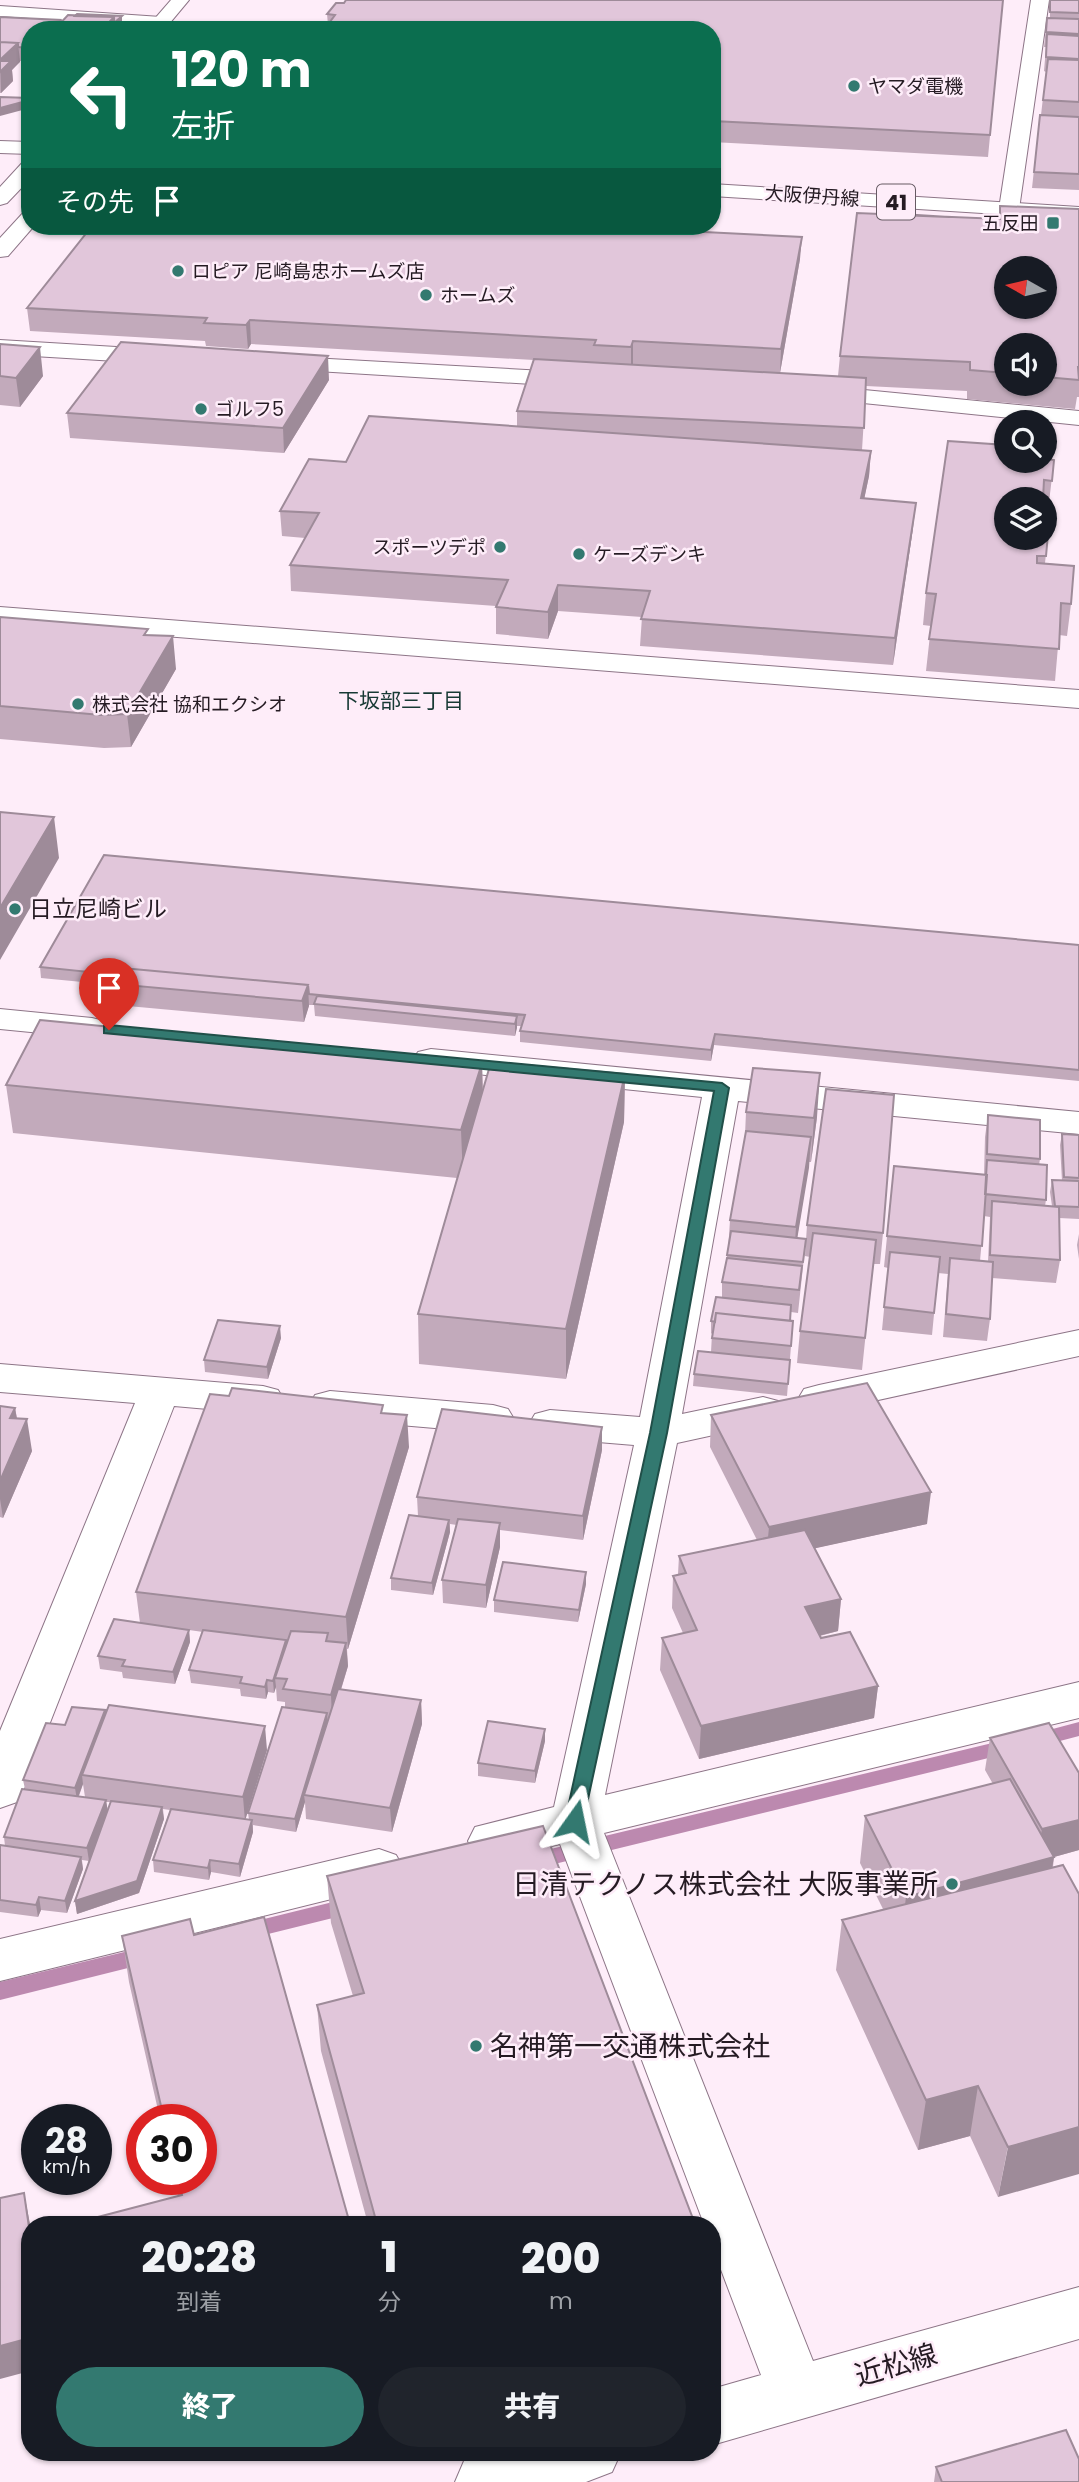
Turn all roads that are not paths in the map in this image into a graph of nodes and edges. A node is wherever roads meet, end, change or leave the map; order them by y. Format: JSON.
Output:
{"nodes":[{"id":1,"x":180,"y":0,"type":"edge"},
{"id":2,"x":1040,"y":0,"type":"edge"},
{"id":3,"x":0,"y":11,"type":"edge"},
{"id":4,"x":105,"y":21,"type":"edge"},
{"id":5,"x":162,"y":21,"type":"edge"},
{"id":6,"x":0,"y":147,"type":"edge"},
{"id":7,"x":21,"y":148,"type":"edge"},
{"id":8,"x":21,"y":176,"type":"edge"},
{"id":9,"x":721,"y":191,"type":"edge"},
{"id":10,"x":0,"y":199,"type":"edge"},
{"id":11,"x":1009,"y":209,"type":"junction"},
{"id":12,"x":1079,"y":212,"type":"edge"},
{"id":13,"x":21,"y":227,"type":"edge"},
{"id":14,"x":0,"y":251,"type":"edge"},
{"id":15,"x":0,"y":347,"type":"edge"},
{"id":16,"x":191,"y":358,"type":"edge"},
{"id":17,"x":246,"y":361,"type":"edge"},
{"id":18,"x":606,"y":381,"type":"edge"},
{"id":19,"x":786,"y":391,"type":"edge"},
{"id":20,"x":1079,"y":418,"type":"edge"},
{"id":21,"x":0,"y":615,"type":"edge"},
{"id":22,"x":1079,"y":699,"type":"edge"},
{"id":23,"x":0,"y":1019,"type":"edge"},
{"id":24,"x":125,"y":1031,"type":"edge"},
{"id":25,"x":404,"y":1057,"type":"edge"},
{"id":26,"x":722,"y":1088,"type":"junction"},
{"id":27,"x":1079,"y":1123,"type":"edge"},
{"id":28,"x":1079,"y":1343,"type":"edge"},
{"id":29,"x":0,"y":1378,"type":"edge"},
{"id":30,"x":160,"y":1391,"type":"junction"},
{"id":31,"x":658,"y":1433,"type":"junction"},
{"id":32,"x":1079,"y":1700,"type":"edge"},
{"id":33,"x":0,"y":1789,"type":"edge"},
{"id":34,"x":575,"y":1821,"type":"junction"},
{"id":35,"x":0,"y":1960,"type":"edge"},
{"id":36,"x":1079,"y":2314,"type":"edge"},
{"id":37,"x":797,"y":2393,"type":"junction"},
{"id":38,"x":721,"y":2414,"type":"edge"},
{"id":39,"x":559,"y":2461,"type":"edge"},
{"id":40,"x":485,"y":2482,"type":"edge"}],
"edges":[{"from":1,"to":5,"type":"street"},
{"from":2,"to":11,"type":"street"},
{"from":3,"to":4,"type":"street"},
{"from":6,"to":7,"type":"street"},
{"from":8,"to":10,"type":"street"},
{"from":9,"to":11,"type":"street","name":"大阪伊丹線","number":"41"},
{"from":11,"to":12,"type":"street","name":"大阪伊丹線","number":"41"},
{"from":13,"to":14,"type":"street"},
{"from":15,"to":16,"type":"street"},
{"from":17,"to":18,"type":"street"},
{"from":19,"to":20,"type":"street"},
{"from":21,"to":22,"type":"street"},
{"from":23,"to":24,"type":"street"},
{"from":25,"to":26,"type":"street"},
{"from":26,"to":27,"type":"street"},
{"from":26,"to":31,"type":"street"},
{"from":28,"to":31,"type":"street"},
{"from":29,"to":30,"type":"street"},
{"from":30,"to":31,"type":"street"},
{"from":30,"to":33,"type":"street"},
{"from":31,"to":34,"type":"street"},
{"from":32,"to":34,"type":"street"},
{"from":34,"to":35,"type":"street"},
{"from":34,"to":37,"type":"street"},
{"from":36,"to":37,"type":"street","name":"近松線"},
{"from":37,"to":38,"type":"street","name":"近松線"},
{"from":39,"to":40,"type":"street"}]}
